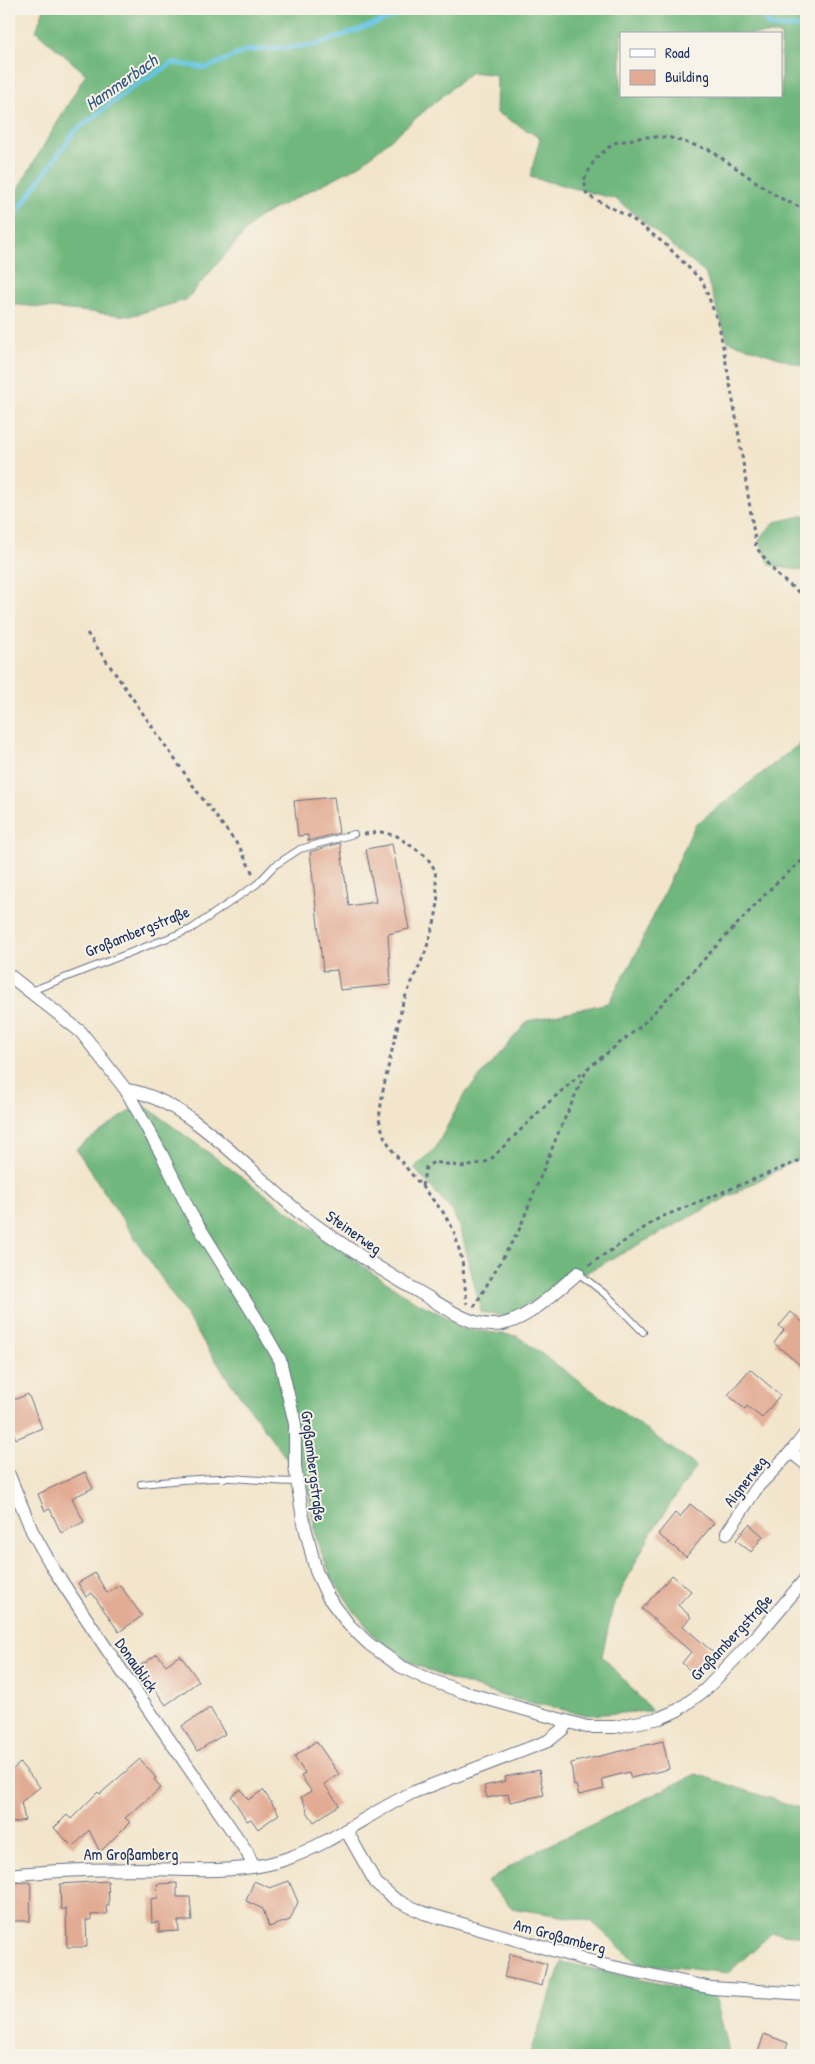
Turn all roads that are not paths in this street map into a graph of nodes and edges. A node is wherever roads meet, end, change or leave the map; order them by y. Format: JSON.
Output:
{"nodes":[{"id":1,"x":354,"y":834,"type":"road end"},
{"id":2,"x":9,"y":975,"type":"edge"},
{"id":3,"x":30,"y":991,"type":"junction"},
{"id":4,"x":126,"y":1090,"type":"junction"},
{"id":5,"x":578,"y":1273,"type":"joint"},
{"id":6,"x":643,"y":1332,"type":"dead end"},
{"id":7,"x":806,"y":1433,"type":"edge"},
{"id":8,"x":791,"y":1452,"type":"junction"},
{"id":9,"x":806,"y":1464,"type":"edge"},
{"id":10,"x":9,"y":1475,"type":"edge"},
{"id":11,"x":298,"y":1482,"type":"junction"},
{"id":12,"x":141,"y":1484,"type":"dead end"},
{"id":13,"x":727,"y":1533,"type":"dead end"},
{"id":14,"x":806,"y":1578,"type":"edge"},
{"id":15,"x":567,"y":1722,"type":"junction"},
{"id":16,"x":346,"y":1830,"type":"junction"},
{"id":17,"x":253,"y":1866,"type":"junction"},
{"id":18,"x":9,"y":1875,"type":"edge"},
{"id":19,"x":806,"y":1994,"type":"edge"}],
"edges":[{"from":1,"to":3,"type":"lane","name":"Großambergstraße"},
{"from":2,"to":3,"type":"street","name":"Großambergstraße"},
{"from":3,"to":4,"type":"street","name":"Großambergstraße"},
{"from":4,"to":5,"type":"street","name":"Steinerweg"},
{"from":4,"to":11,"type":"street","name":"Großambergstraße"},
{"from":5,"to":6,"type":"lane"},
{"from":7,"to":8,"type":"street","name":"Aignerweg"},
{"from":8,"to":9,"type":"street","name":"Aignerweg"},
{"from":8,"to":13,"type":"street","name":"Aignerweg"},
{"from":10,"to":17,"type":"street","name":"Donaublick"},
{"from":11,"to":12,"type":"lane"},
{"from":11,"to":15,"type":"street","name":"Großambergstraße"},
{"from":14,"to":15,"type":"street","name":"Großambergstraße"},
{"from":15,"to":16,"type":"street","name":"Am Großamberg"},
{"from":16,"to":17,"type":"street","name":"Am Großamberg"},
{"from":16,"to":19,"type":"street","name":"Am Großamberg"},
{"from":17,"to":18,"type":"street","name":"Am Großamberg"}]}
